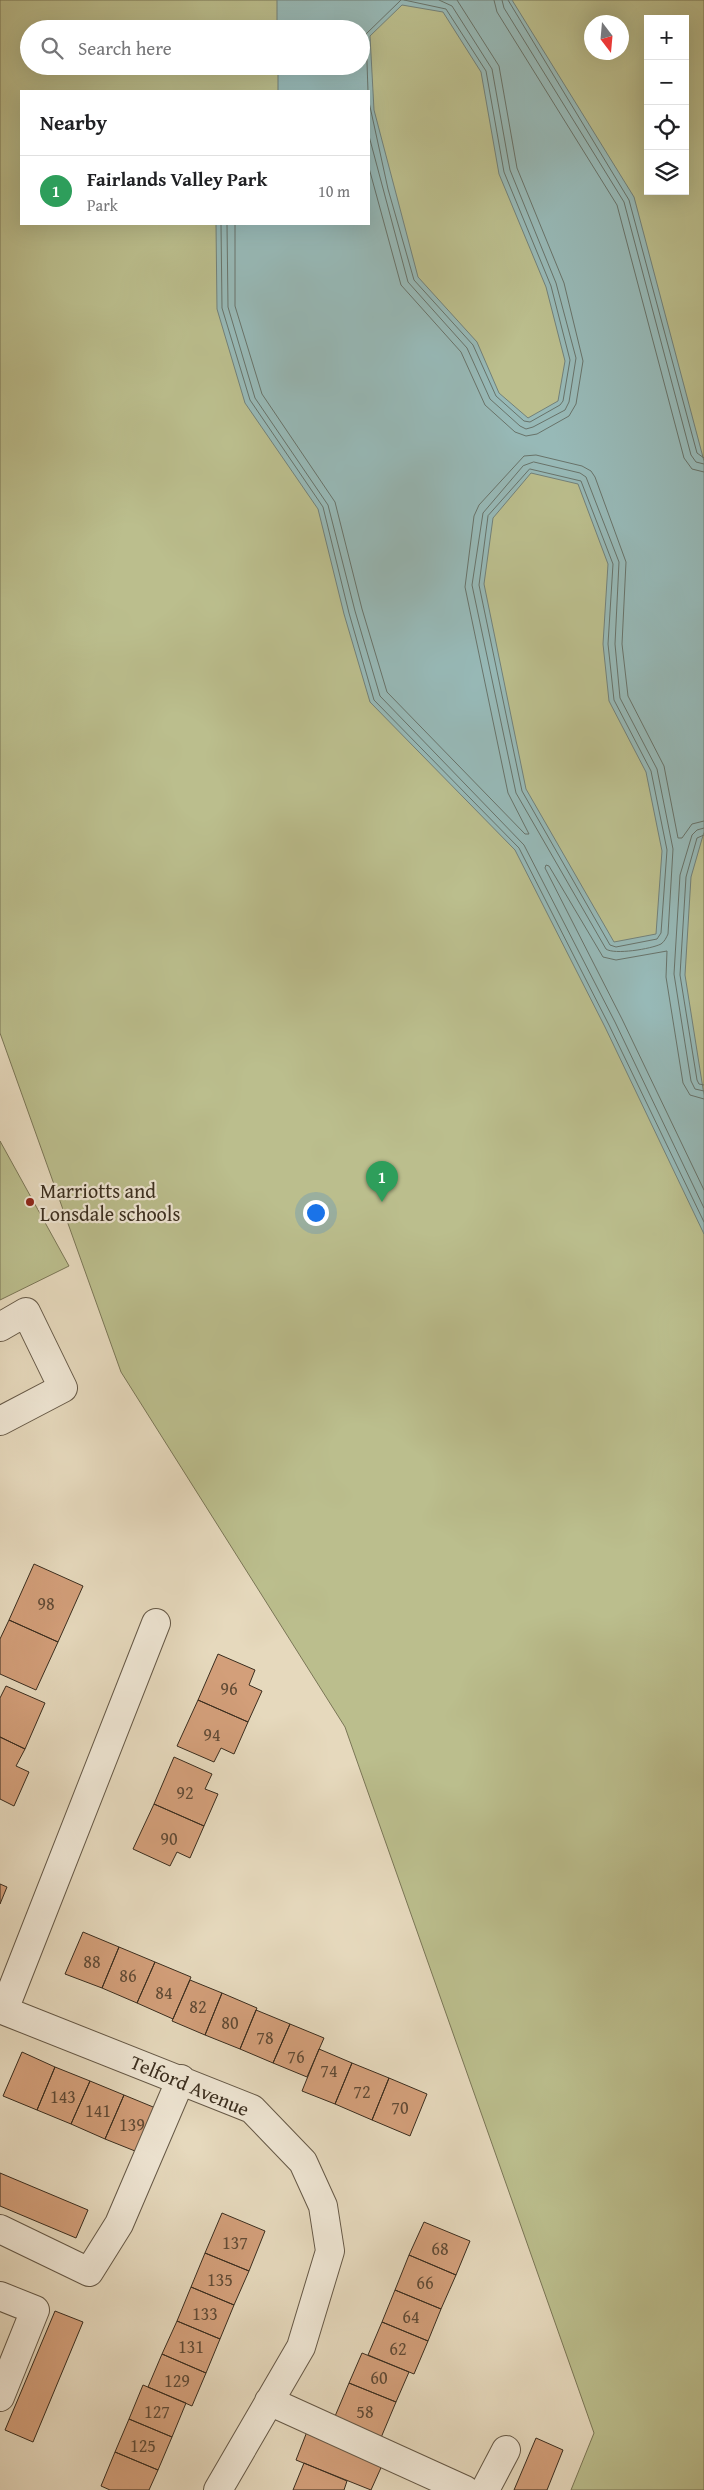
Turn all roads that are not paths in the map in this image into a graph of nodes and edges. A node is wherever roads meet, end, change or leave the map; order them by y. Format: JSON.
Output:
{"nodes":[{"id":1,"x":0,"y":1327,"type":"edge"},
{"id":2,"x":0,"y":1421,"type":"edge"},
{"id":3,"x":156,"y":1623,"type":"dead end"},
{"id":4,"x":2,"y":2010,"type":"edge"},
{"id":5,"x":181,"y":2079,"type":"junction"},
{"id":6,"x":0,"y":2229,"type":"edge"},
{"id":7,"x":0,"y":2296,"type":"edge"},
{"id":8,"x":0,"y":2397,"type":"edge"},
{"id":9,"x":269,"y":2401,"type":"junction"},
{"id":10,"x":506,"y":2450,"type":"dead end"},
{"id":11,"x":218,"y":2490,"type":"edge"},
{"id":12,"x":465,"y":2490,"type":"edge"},
{"id":13,"x":485,"y":2490,"type":"edge"}],
"edges":[{"from":1,"to":2,"type":"street"},
{"from":3,"to":4,"type":"street","name":"Telford Avenue"},
{"from":4,"to":5,"type":"street","name":"Telford Avenue"},
{"from":5,"to":6,"type":"street"},
{"from":5,"to":9,"type":"street","name":"Telford Avenue"},
{"from":7,"to":8,"type":"street"},
{"from":9,"to":11,"type":"street","name":"Telford Avenue"},
{"from":9,"to":12,"type":"street"},
{"from":10,"to":13,"type":"street"}]}
